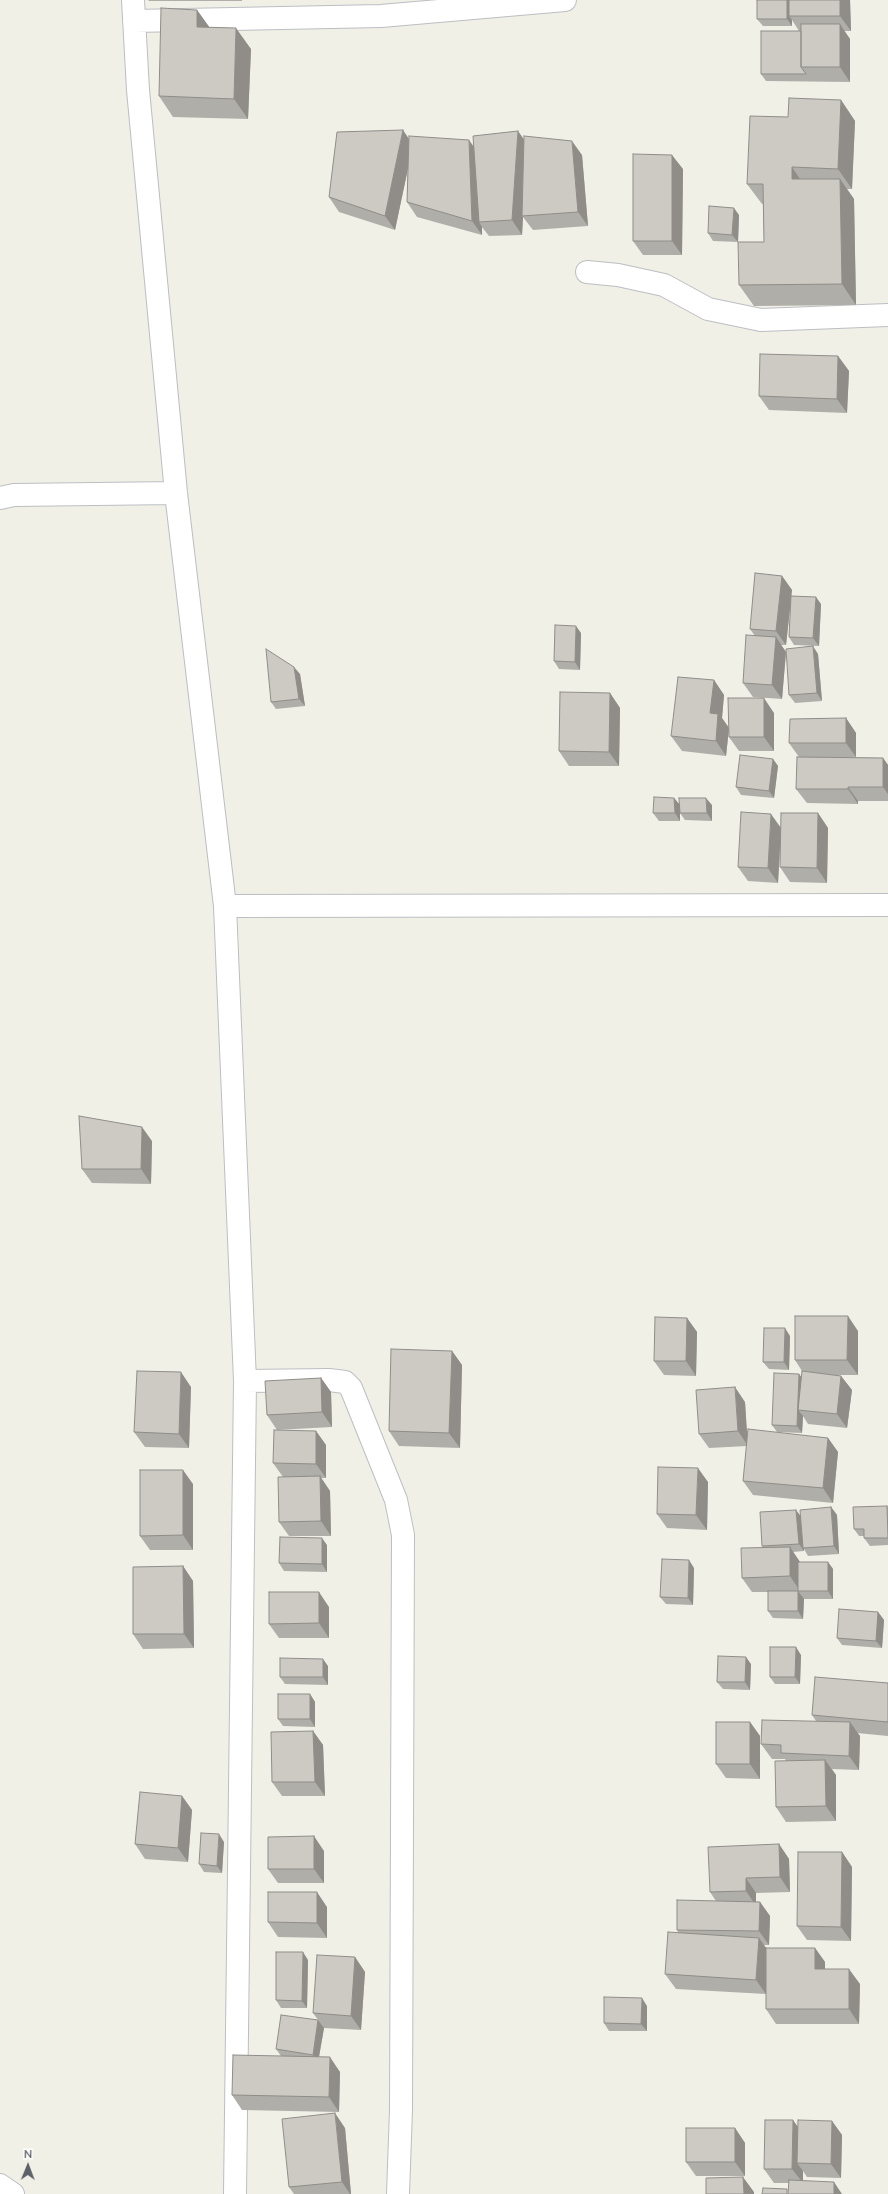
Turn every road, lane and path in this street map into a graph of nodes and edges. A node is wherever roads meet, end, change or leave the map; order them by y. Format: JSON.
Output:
{"nodes":[{"id":1,"x":565,"y":0,"type":"edge"},
{"id":2,"x":134,"y":11,"type":"edge"},
{"id":3,"x":587,"y":272,"type":"dead end"},
{"id":4,"x":888,"y":316,"type":"edge"},
{"id":5,"x":176,"y":493,"type":"junction"},
{"id":6,"x":0,"y":498,"type":"edge"},
{"id":7,"x":888,"y":905,"type":"edge"},
{"id":8,"x":225,"y":906,"type":"junction"},
{"id":9,"x":245,"y":1381,"type":"junction"},
{"id":10,"x":0,"y":2184,"type":"edge"},
{"id":11,"x":13,"y":2194,"type":"edge"},
{"id":12,"x":235,"y":2194,"type":"edge"},
{"id":13,"x":398,"y":2194,"type":"edge"}],
"edges":[{"from":1,"to":2,"type":"street"},
{"from":2,"to":5,"type":"street"},
{"from":3,"to":4,"type":"street"},
{"from":5,"to":6,"type":"street"},
{"from":5,"to":8,"type":"street"},
{"from":7,"to":8,"type":"street"},
{"from":8,"to":9,"type":"street"},
{"from":9,"to":12,"type":"street"},
{"from":9,"to":13,"type":"street"},
{"from":10,"to":11,"type":"street"}]}
